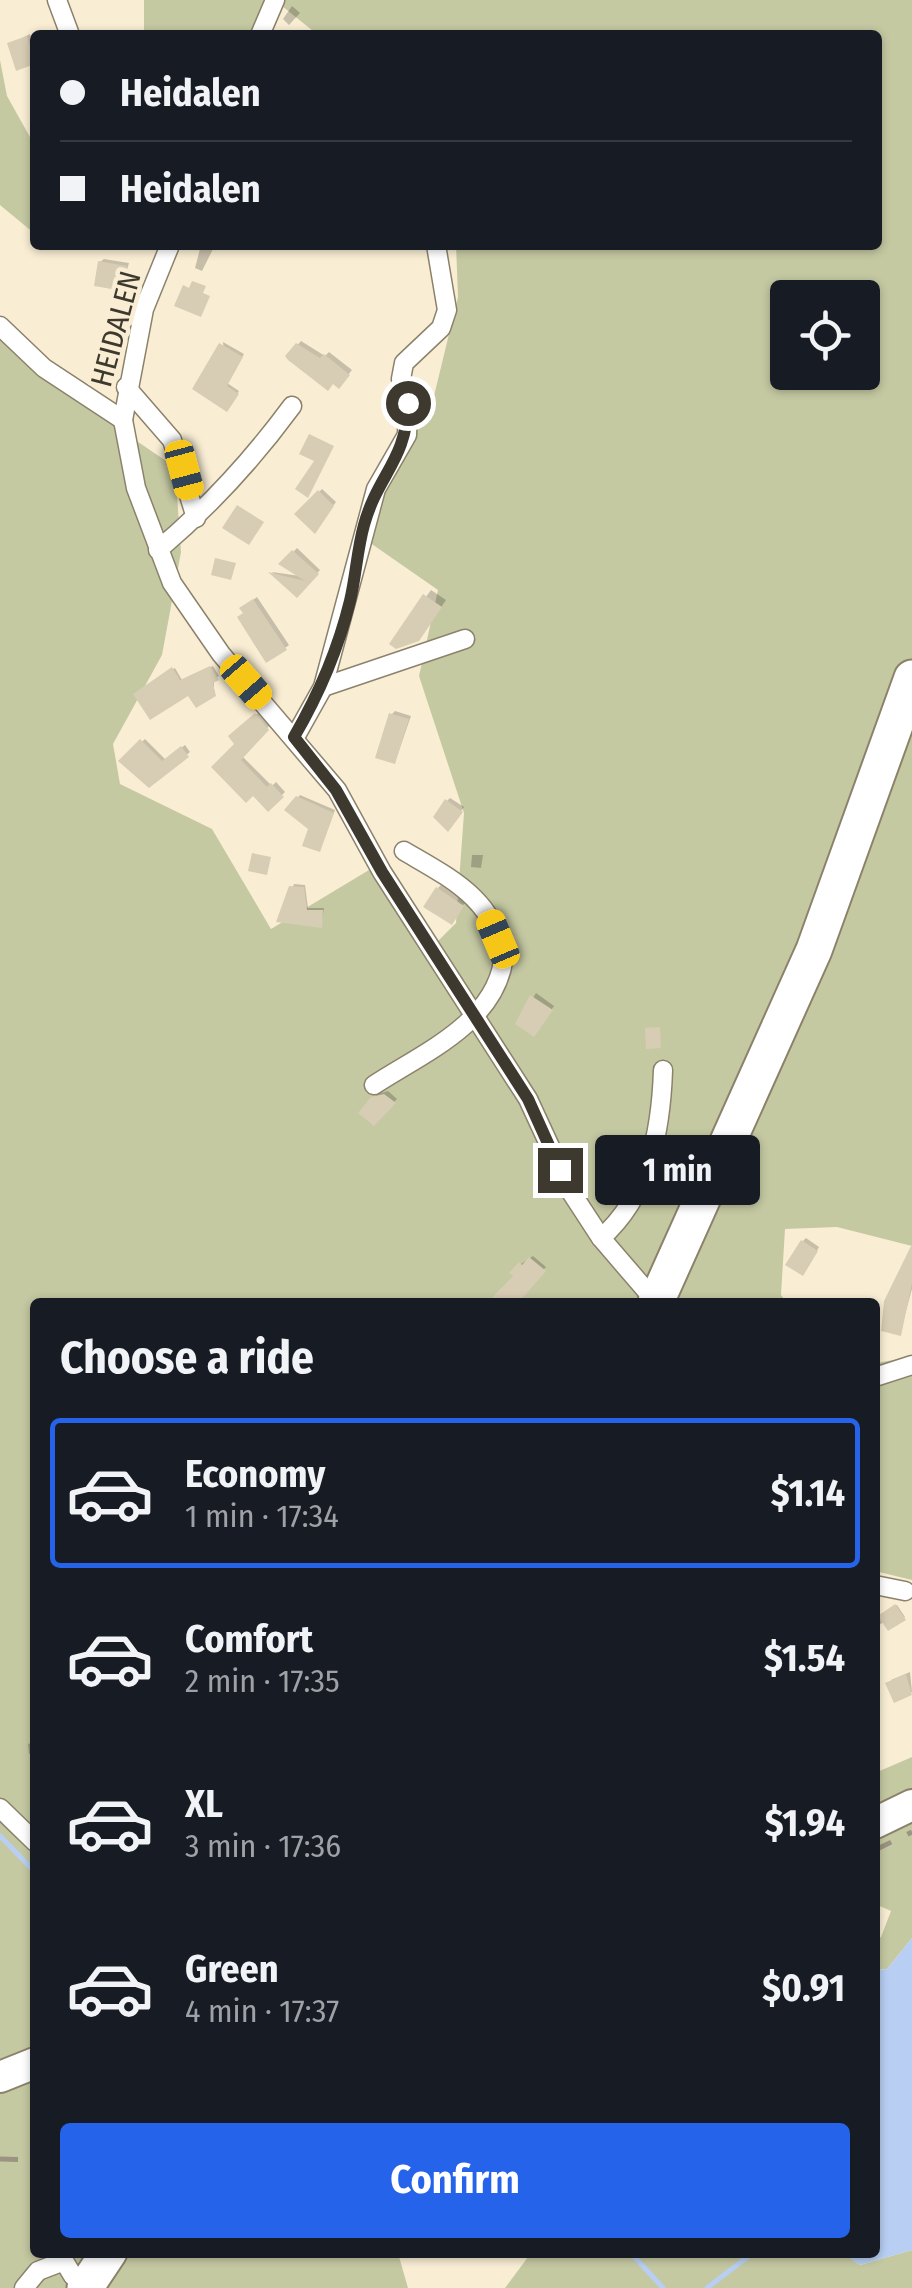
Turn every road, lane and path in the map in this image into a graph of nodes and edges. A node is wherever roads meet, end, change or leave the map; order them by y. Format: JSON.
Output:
{"nodes":[{"id":1,"x":57,"y":0,"type":"edge"},
{"id":2,"x":275,"y":0,"type":"edge"},
{"id":3,"x":68,"y":30,"type":"edge"},
{"id":4,"x":262,"y":30,"type":"edge"},
{"id":5,"x":168,"y":250,"type":"edge"},
{"id":6,"x":437,"y":250,"type":"edge"},
{"id":7,"x":0,"y":326,"type":"edge"},
{"id":8,"x":126,"y":387,"type":"junction"},
{"id":9,"x":292,"y":406,"type":"dead end"},
{"id":10,"x":123,"y":420,"type":"junction"},
{"id":11,"x":196,"y":518,"type":"junction"},
{"id":12,"x":158,"y":550,"type":"junction"},
{"id":13,"x":465,"y":639,"type":"dead end"},
{"id":14,"x":912,"y":678,"type":"edge"},
{"id":15,"x":323,"y":687,"type":"junction"},
{"id":16,"x":294,"y":737,"type":"junction"},
{"id":17,"x":912,"y":744,"type":"edge"},
{"id":18,"x":404,"y":851,"type":"dead end"},
{"id":19,"x":475,"y":1018,"type":"junction"},
{"id":20,"x":663,"y":1070,"type":"dead end"},
{"id":21,"x":374,"y":1085,"type":"dead end"},
{"id":22,"x":602,"y":1238,"type":"junction"},
{"id":23,"x":644,"y":1290,"type":"edge"},
{"id":24,"x":677,"y":1298,"type":"edge"},
{"id":25,"x":912,"y":1366,"type":"edge"},
{"id":26,"x":880,"y":1376,"type":"edge"},
{"id":27,"x":880,"y":1586,"type":"edge"},
{"id":28,"x":905,"y":1591,"type":"dead end"},
{"id":29,"x":912,"y":1805,"type":"edge"},
{"id":30,"x":0,"y":1808,"type":"edge"},
{"id":31,"x":880,"y":1821,"type":"edge"},
{"id":32,"x":30,"y":1837,"type":"edge"},
{"id":33,"x":30,"y":2065,"type":"edge"},
{"id":34,"x":0,"y":2076,"type":"edge"},
{"id":35,"x":105,"y":2258,"type":"edge"},
{"id":36,"x":120,"y":2258,"type":"edge"},
{"id":37,"x":87,"y":2284,"type":"edge"},
{"id":38,"x":24,"y":2288,"type":"edge"}],
"edges":[{"from":1,"to":3,"type":"street"},
{"from":2,"to":4,"type":"street"},
{"from":5,"to":8,"type":"street","name":"HEIDALEN"},
{"from":6,"to":15,"type":"street"},
{"from":7,"to":10,"type":"street"},
{"from":8,"to":10,"type":"street","name":"HEIDALEN"},
{"from":8,"to":11,"type":"street"},
{"from":9,"to":11,"type":"street"},
{"from":10,"to":12,"type":"street","name":"HEIDALEN"},
{"from":11,"to":12,"type":"street"},
{"from":12,"to":16,"type":"street","name":"HEIDALEN"},
{"from":13,"to":15,"type":"street"},
{"from":14,"to":23,"type":"highway"},
{"from":15,"to":16,"type":"street"},
{"from":16,"to":19,"type":"street","name":"HEIDALEN"},
{"from":17,"to":24,"type":"highway"},
{"from":18,"to":19,"type":"street"},
{"from":19,"to":21,"type":"street"},
{"from":19,"to":22,"type":"street","name":"HEIDALEN"},
{"from":20,"to":22,"type":"street"},
{"from":22,"to":23,"type":"street","name":"HEIDALEN"},
{"from":25,"to":26,"type":"street"},
{"from":27,"to":28,"type":"street"},
{"from":29,"to":31,"type":"main road"},
{"from":30,"to":32,"type":"street"},
{"from":33,"to":34,"type":"main road"},
{"from":35,"to":37,"type":"highway"},
{"from":36,"to":37,"type":"highway"},
{"from":37,"to":38,"type":"street"}]}
